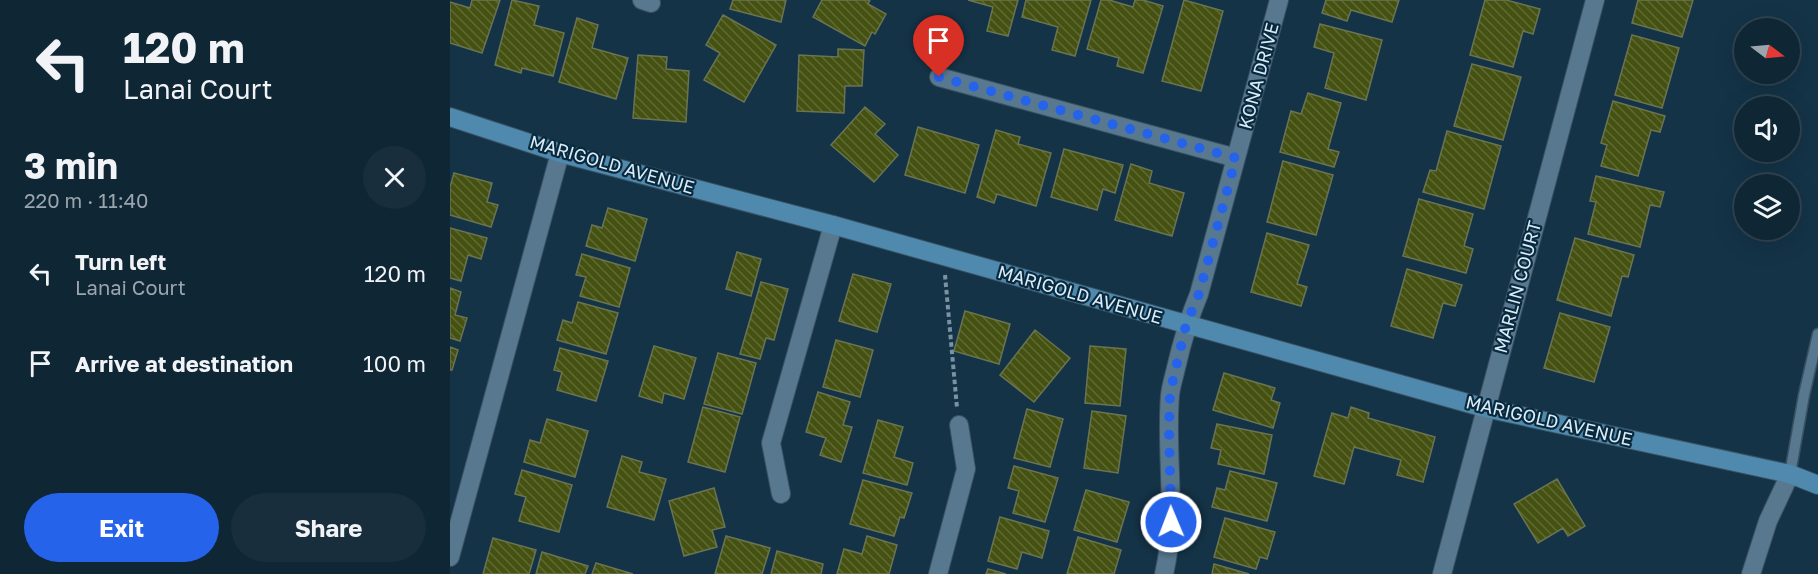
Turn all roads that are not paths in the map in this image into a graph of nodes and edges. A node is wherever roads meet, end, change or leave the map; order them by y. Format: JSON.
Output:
{"nodes":[{"id":1,"x":1279,"y":0,"type":"edge"},
{"id":2,"x":1595,"y":0,"type":"edge"},
{"id":3,"x":939,"y":77,"type":"dead end"},
{"id":4,"x":450,"y":117,"type":"edge"},
{"id":5,"x":560,"y":153,"type":"junction"},
{"id":6,"x":1236,"y":158,"type":"junction"},
{"id":7,"x":833,"y":225,"type":"junction"},
{"id":8,"x":1186,"y":325,"type":"junction"},
{"id":9,"x":1818,"y":334,"type":"edge"},
{"id":10,"x":1485,"y":408,"type":"junction"},
{"id":11,"x":958,"y":425,"type":"road end"},
{"id":12,"x":1790,"y":474,"type":"junction"},
{"id":13,"x":1818,"y":485,"type":"edge"},
{"id":14,"x":781,"y":494,"type":"dead end"},
{"id":15,"x":450,"y":557,"type":"edge"},
{"id":16,"x":938,"y":574,"type":"edge"},
{"id":17,"x":1164,"y":574,"type":"edge"},
{"id":18,"x":1442,"y":574,"type":"edge"},
{"id":19,"x":1751,"y":574,"type":"edge"}],
"edges":[{"from":1,"to":6,"type":"street","name":"KONA DRIVE"},
{"from":2,"to":10,"type":"street","name":"MARLIN COURT"},
{"from":3,"to":6,"type":"street"},
{"from":4,"to":5,"type":"street","name":"MARIGOLD AVENUE"},
{"from":5,"to":7,"type":"street","name":"MARIGOLD AVENUE"},
{"from":5,"to":15,"type":"street"},
{"from":6,"to":8,"type":"street","name":"KONA DRIVE"},
{"from":7,"to":8,"type":"street","name":"MARIGOLD AVENUE"},
{"from":7,"to":14,"type":"street"},
{"from":8,"to":10,"type":"street","name":"MARIGOLD AVENUE"},
{"from":8,"to":17,"type":"street","name":"KONA DRIVE"},
{"from":9,"to":12,"type":"lane"},
{"from":10,"to":12,"type":"street","name":"MARIGOLD AVENUE"},
{"from":10,"to":18,"type":"street","name":"MARLIN COURT"},
{"from":11,"to":16,"type":"street"},
{"from":12,"to":13,"type":"street","name":"MARIGOLD AVENUE"},
{"from":12,"to":19,"type":"street"}]}
